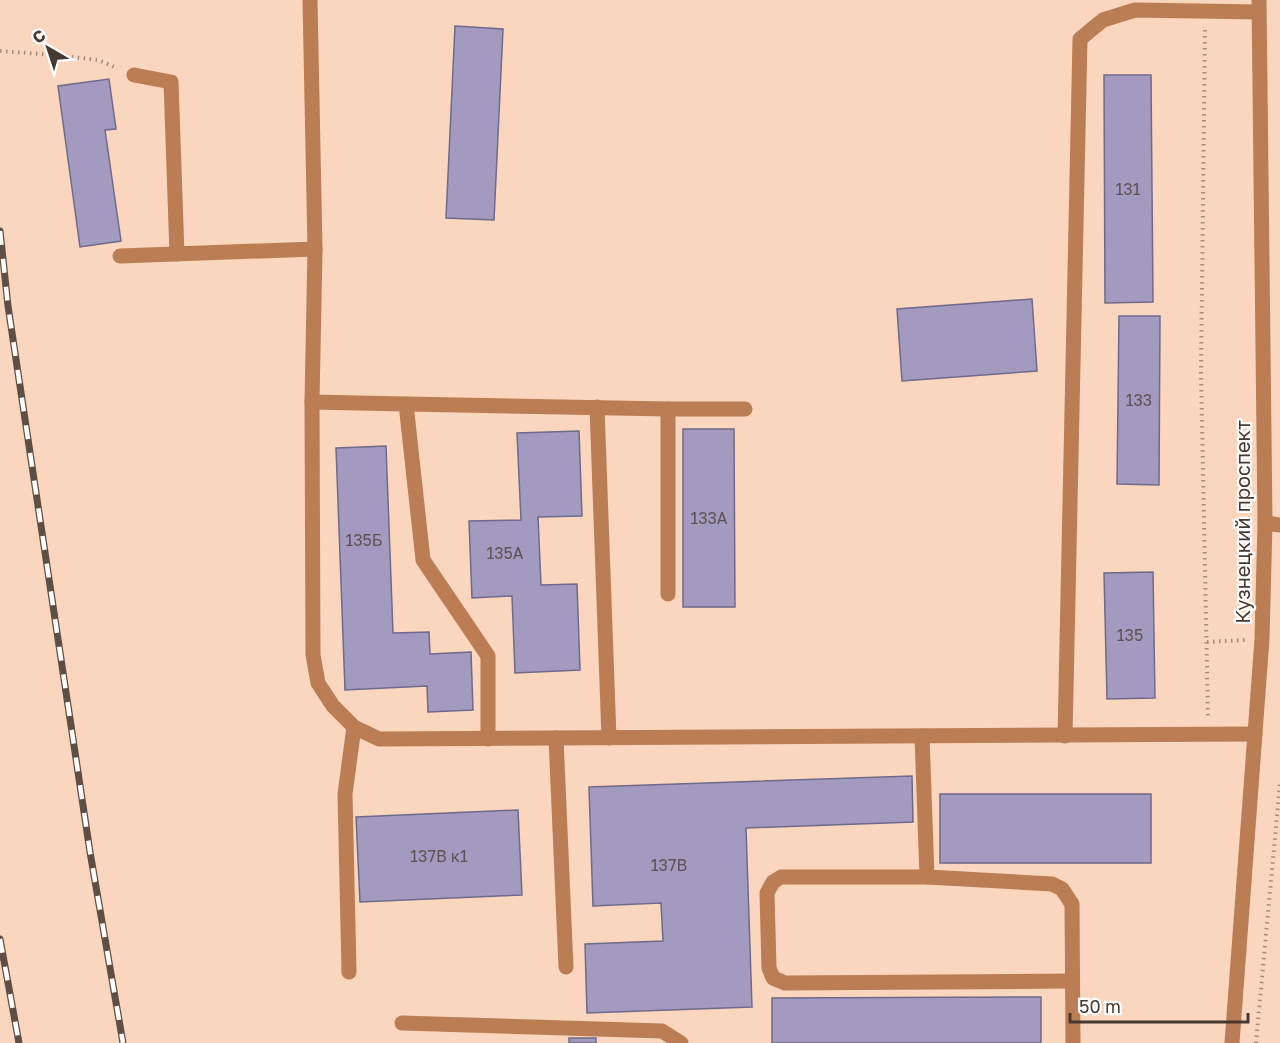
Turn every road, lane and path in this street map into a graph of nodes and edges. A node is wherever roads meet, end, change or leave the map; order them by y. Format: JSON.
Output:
{"nodes":[{"id":1,"x":310,"y":0,"type":"edge"},
{"id":2,"x":1259,"y":6,"type":"edge"},
{"id":3,"x":1205,"y":11,"type":"junction"},
{"id":4,"x":0,"y":51,"type":"edge"},
{"id":5,"x":98,"y":60,"type":"dead end"},
{"id":6,"x":134,"y":75,"type":"dead end"},
{"id":7,"x":315,"y":249,"type":"junction"},
{"id":8,"x":177,"y":254,"type":"junction"},
{"id":9,"x":120,"y":256,"type":"dead end"},
{"id":10,"x":312,"y":402,"type":"junction"},
{"id":11,"x":406,"y":404,"type":"junction"},
{"id":12,"x":597,"y":407,"type":"junction"},
{"id":13,"x":668,"y":409,"type":"junction"},
{"id":14,"x":745,"y":409,"type":"dead end"},
{"id":15,"x":1272,"y":524,"type":"edge"},
{"id":16,"x":668,"y":594,"type":"dead end"},
{"id":17,"x":354,"y":727,"type":"junction"},
{"id":18,"x":1255,"y":734,"type":"junction"},
{"id":19,"x":1208,"y":735,"type":"junction"},
{"id":20,"x":922,"y":736,"type":"junction"},
{"id":21,"x":1065,"y":736,"type":"junction"},
{"id":22,"x":556,"y":738,"type":"junction"},
{"id":23,"x":609,"y":738,"type":"junction"},
{"id":24,"x":488,"y":739,"type":"junction"},
{"id":25,"x":1280,"y":783,"type":"edge"},
{"id":26,"x":927,"y":877,"type":"junction"},
{"id":27,"x":566,"y":967,"type":"dead end"},
{"id":28,"x":349,"y":972,"type":"dead end"},
{"id":29,"x":1072,"y":981,"type":"junction"},
{"id":30,"x":402,"y":1023,"type":"dead end"},
{"id":31,"x":681,"y":1043,"type":"edge"},
{"id":32,"x":1073,"y":1043,"type":"edge"},
{"id":33,"x":1232,"y":1043,"type":"edge"},
{"id":34,"x":1256,"y":1043,"type":"edge"}],
"edges":[{"from":1,"to":7,"type":"street"},
{"from":2,"to":3,"type":"street"},
{"from":2,"to":15,"type":"street","name":"Кузнецкий проспект"},
{"from":3,"to":19,"type":"path"},
{"from":3,"to":21,"type":"street"},
{"from":4,"to":5,"type":"path"},
{"from":6,"to":8,"type":"street"},
{"from":7,"to":8,"type":"street"},
{"from":7,"to":10,"type":"street"},
{"from":8,"to":9,"type":"street"},
{"from":10,"to":11,"type":"street"},
{"from":10,"to":17,"type":"street"},
{"from":11,"to":12,"type":"street"},
{"from":11,"to":24,"type":"street"},
{"from":12,"to":13,"type":"street"},
{"from":12,"to":23,"type":"street"},
{"from":13,"to":14,"type":"street"},
{"from":13,"to":16,"type":"street"},
{"from":15,"to":18,"type":"street","name":"Кузнецкий проспект"},
{"from":17,"to":24,"type":"street"},
{"from":17,"to":28,"type":"street"},
{"from":18,"to":19,"type":"street"},
{"from":18,"to":33,"type":"street","name":"Кузнецкий проспект"},
{"from":19,"to":21,"type":"street"},
{"from":20,"to":21,"type":"street"},
{"from":20,"to":23,"type":"street"},
{"from":20,"to":26,"type":"street"},
{"from":22,"to":23,"type":"street"},
{"from":22,"to":24,"type":"street"},
{"from":22,"to":27,"type":"street"},
{"from":25,"to":34,"type":"path"},
{"from":26,"to":29,"type":"street"},
{"from":26,"to":29,"type":"street"},
{"from":29,"to":32,"type":"street"},
{"from":30,"to":31,"type":"street"}]}
